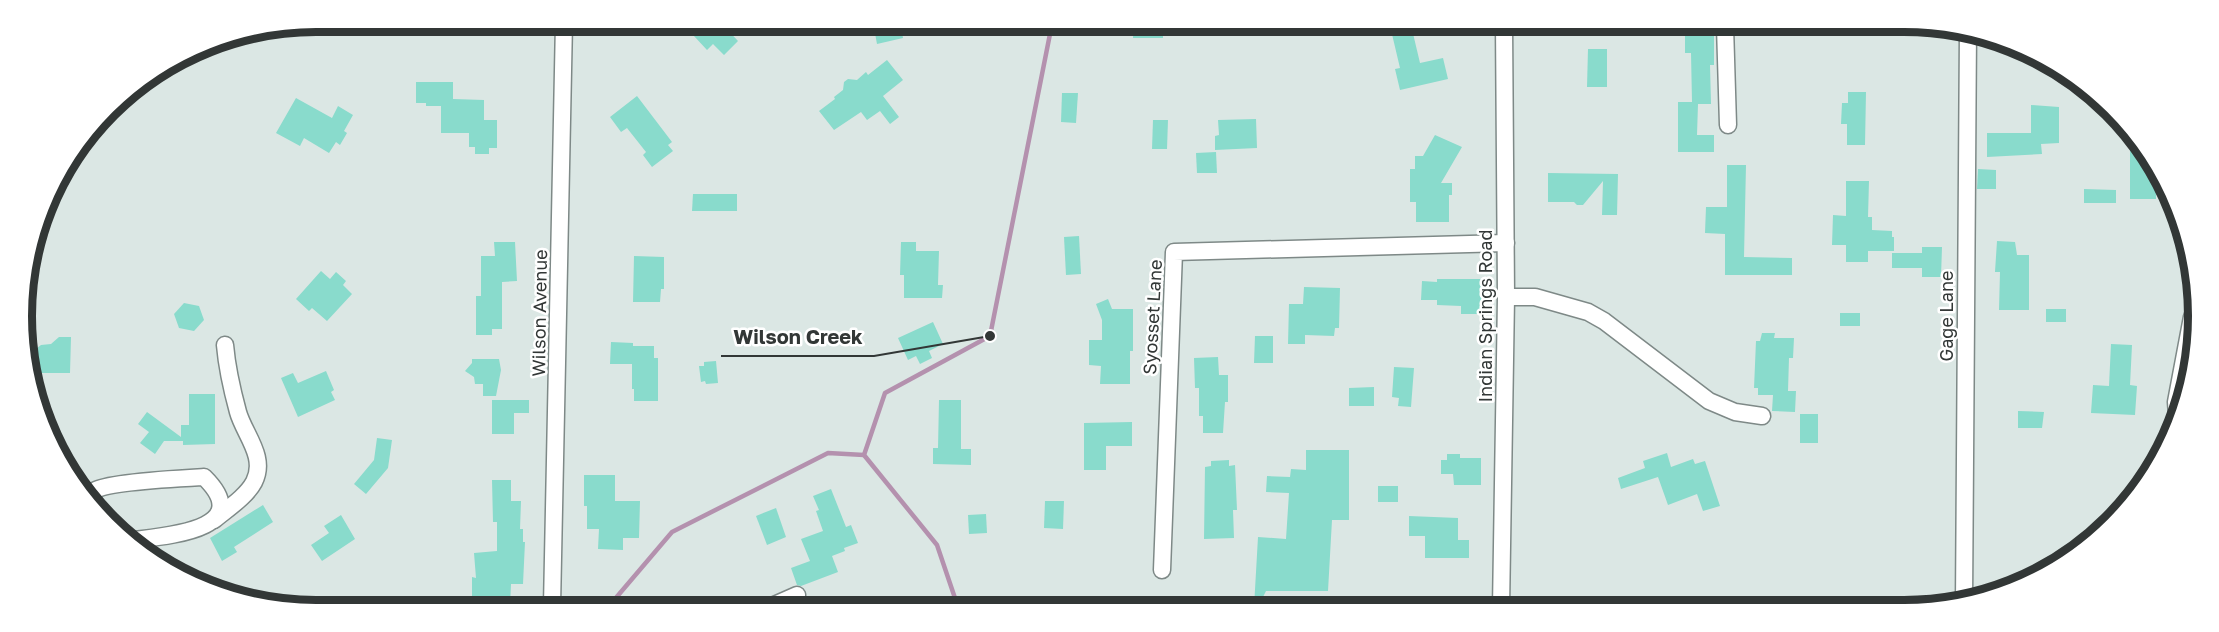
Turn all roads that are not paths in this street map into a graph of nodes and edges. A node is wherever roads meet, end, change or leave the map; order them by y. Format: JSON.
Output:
{"nodes":[{"id":1,"x":564,"y":32,"type":"edge"},
{"id":2,"x":1504,"y":32,"type":"edge"},
{"id":3,"x":1725,"y":32,"type":"edge"},
{"id":4,"x":1968,"y":39,"type":"edge"},
{"id":5,"x":1728,"y":125,"type":"dead end"},
{"id":6,"x":1506,"y":243,"type":"junction"},
{"id":7,"x":1506,"y":297,"type":"junction"},
{"id":8,"x":225,"y":345,"type":"dead end"},
{"id":9,"x":2184,"y":360,"type":"edge"},
{"id":10,"x":2180,"y":382,"type":"edge"},
{"id":11,"x":1762,"y":416,"type":"dead end"},
{"id":12,"x":94,"y":494,"type":"edge"},
{"id":13,"x":214,"y":520,"type":"junction"},
{"id":14,"x":140,"y":539,"type":"edge"},
{"id":15,"x":1162,"y":570,"type":"dead end"},
{"id":16,"x":1964,"y":594,"type":"edge"},
{"id":17,"x":797,"y":595,"type":"dead end"},
{"id":18,"x":552,"y":600,"type":"edge"},
{"id":19,"x":786,"y":600,"type":"edge"},
{"id":20,"x":1501,"y":600,"type":"edge"}],
"edges":[{"from":1,"to":18,"type":"street","name":"Wilson Avenue"},
{"from":2,"to":6,"type":"street","name":"Indian Springs Road"},
{"from":3,"to":5,"type":"street"},
{"from":4,"to":16,"type":"street","name":"Gage Lane"},
{"from":6,"to":7,"type":"street","name":"Indian Springs Road"},
{"from":6,"to":15,"type":"street","name":"Syosset Lane"},
{"from":7,"to":11,"type":"street"},
{"from":7,"to":20,"type":"street","name":"Indian Springs Road"},
{"from":8,"to":13,"type":"street"},
{"from":9,"to":10,"type":"street"},
{"from":12,"to":13,"type":"street"},
{"from":13,"to":14,"type":"street"},
{"from":17,"to":19,"type":"street"}]}
